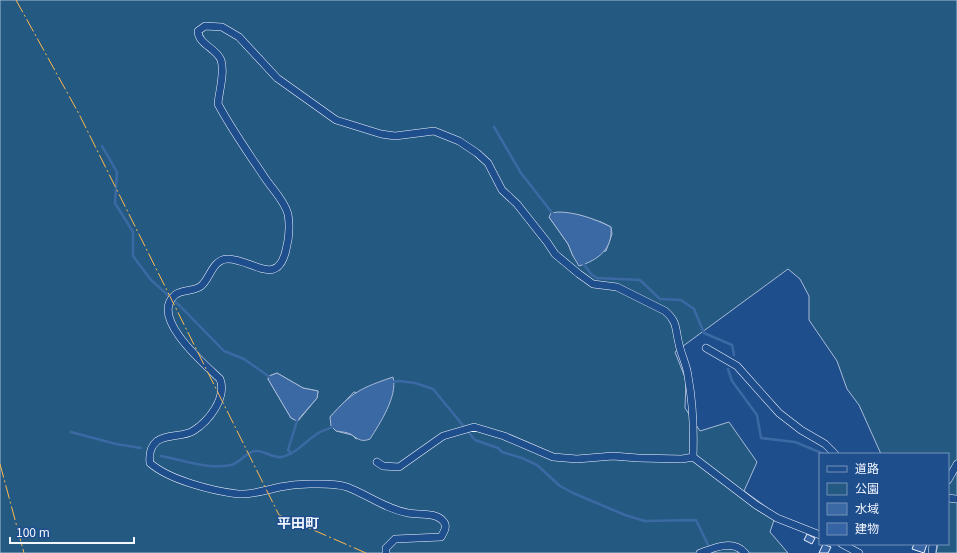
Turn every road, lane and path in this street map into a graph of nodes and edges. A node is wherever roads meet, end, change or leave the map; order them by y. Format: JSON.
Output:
{"nodes":[{"id":1,"x":706,"y":348,"type":"dead end"},
{"id":2,"x":834,"y":453,"type":"edge"},
{"id":3,"x":692,"y":457,"type":"junction"},
{"id":4,"x":377,"y":462,"type":"dead end"},
{"id":5,"x":957,"y":464,"type":"edge"},
{"id":6,"x":949,"y":478,"type":"edge"},
{"id":7,"x":819,"y":535,"type":"edge"},
{"id":8,"x":846,"y":545,"type":"edge"},
{"id":9,"x":703,"y":552,"type":"edge"},
{"id":10,"x":386,"y":553,"type":"edge"},
{"id":11,"x":745,"y":553,"type":"edge"},
{"id":12,"x":859,"y":553,"type":"edge"}],
"edges":[{"from":1,"to":2,"type":"street"},
{"from":3,"to":4,"type":"street"},
{"from":3,"to":7,"type":"street"},
{"from":3,"to":10,"type":"street"},
{"from":5,"to":6,"type":"street"},
{"from":8,"to":12,"type":"street"},
{"from":9,"to":11,"type":"street"}]}
